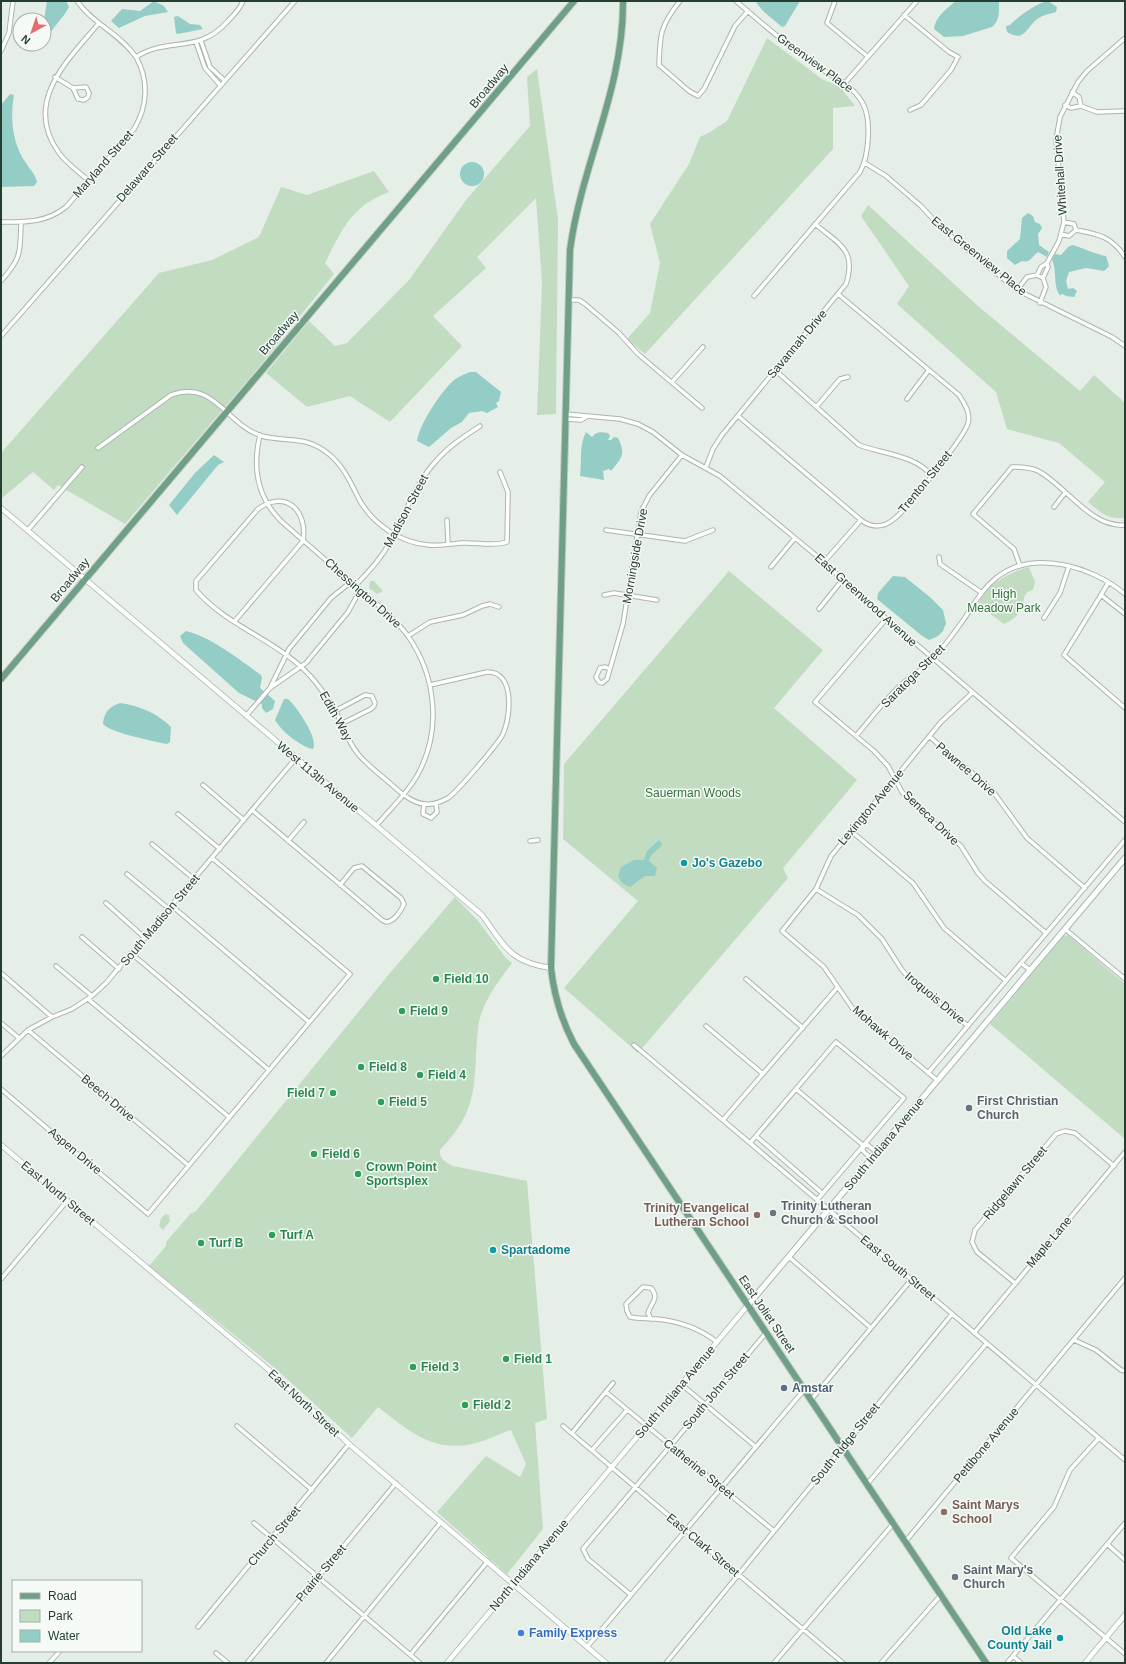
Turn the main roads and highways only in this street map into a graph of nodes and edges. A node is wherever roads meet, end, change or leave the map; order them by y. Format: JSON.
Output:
{"nodes":[{"id":1,"x":574,"y":1,"type":"edge"},
{"id":2,"x":623,"y":1,"type":"edge"},
{"id":3,"x":1,"y":679,"type":"edge"},
{"id":4,"x":1125,"y":858,"type":"edge"},
{"id":5,"x":748,"y":1305,"type":"junction"},
{"id":6,"x":986,"y":1663,"type":"edge"}],
"edges":[{"from":1,"to":3,"type":"main road","name":"Broadway"},
{"from":2,"to":5,"type":"main road","name":"East Joliet Street"},
{"from":4,"to":5,"type":"main road","name":"South Indiana Avenue"},
{"from":5,"to":6,"type":"main road","name":"East Joliet Street"}]}
